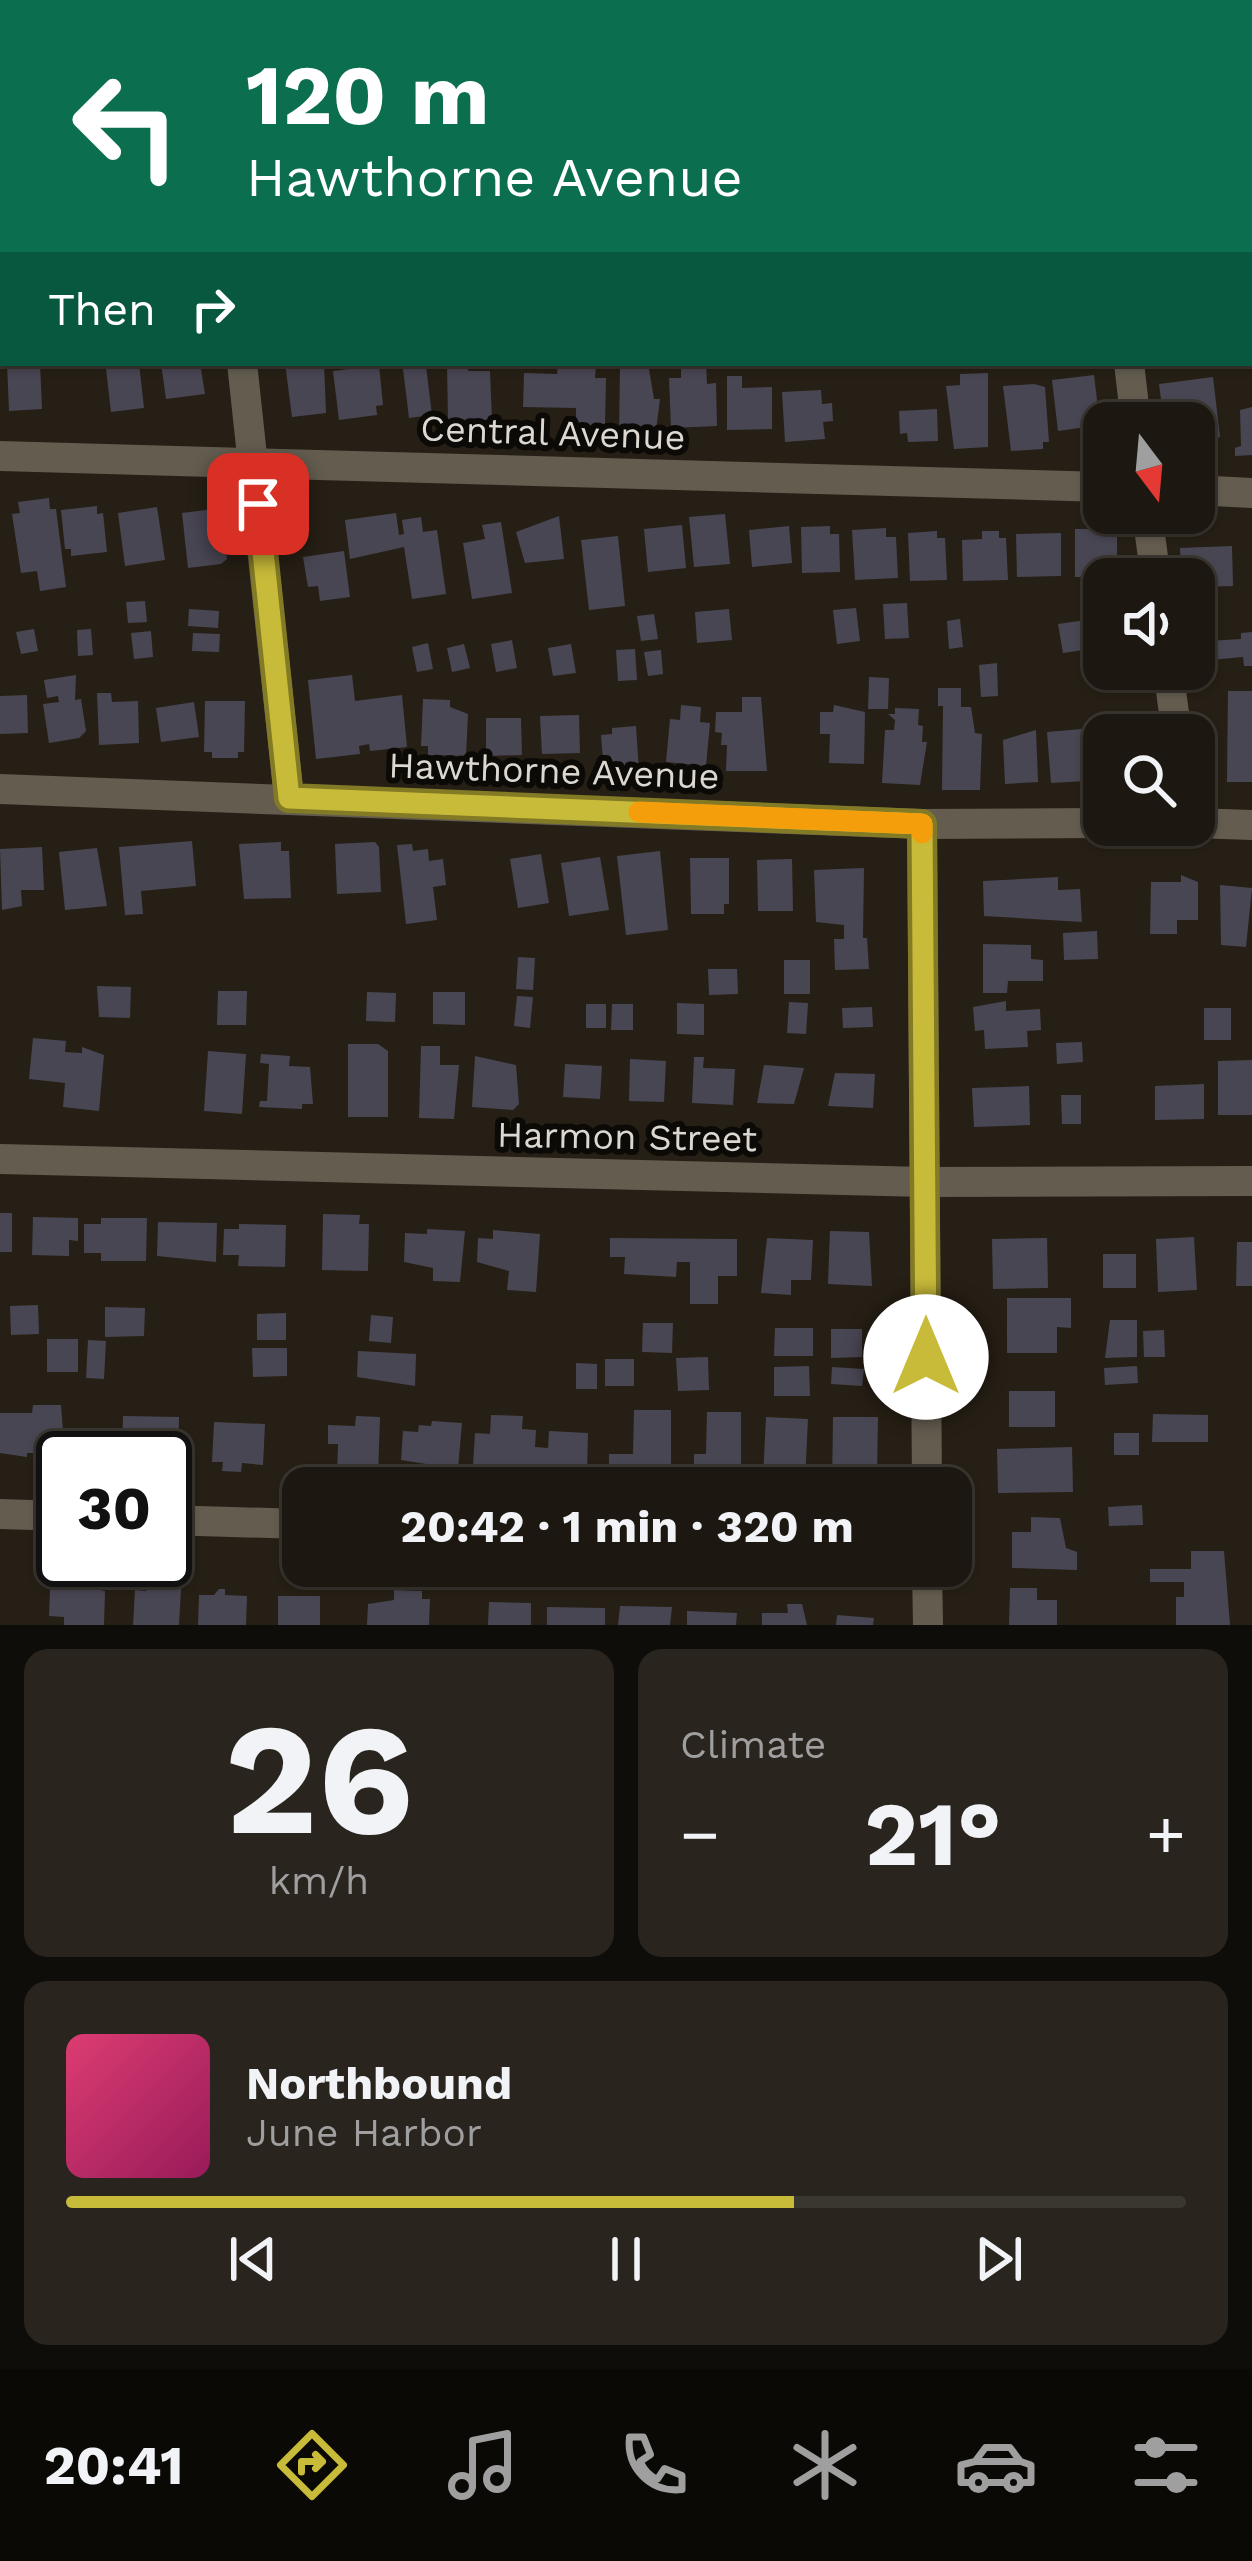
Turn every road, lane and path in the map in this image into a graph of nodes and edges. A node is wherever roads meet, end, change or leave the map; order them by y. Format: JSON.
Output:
{"nodes":[{"id":1,"x":242,"y":366,"type":"edge"},
{"id":2,"x":1129,"y":366,"type":"edge"},
{"id":3,"x":1134,"y":402,"type":"edge"},
{"id":4,"x":0,"y":457,"type":"edge"},
{"id":5,"x":254,"y":462,"type":"junction"},
{"id":6,"x":1083,"y":486,"type":"edge"},
{"id":7,"x":1215,"y":491,"type":"edge"},
{"id":8,"x":1252,"y":493,"type":"edge"},
{"id":9,"x":0,"y":789,"type":"edge"},
{"id":10,"x":289,"y":798,"type":"junction"},
{"id":11,"x":1083,"y":823,"type":"edge"},
{"id":12,"x":922,"y":824,"type":"junction"},
{"id":13,"x":1215,"y":824,"type":"edge"},
{"id":14,"x":1252,"y":825,"type":"edge"},
{"id":15,"x":0,"y":1159,"type":"edge"},
{"id":16,"x":1252,"y":1180,"type":"edge"},
{"id":17,"x":925,"y":1182,"type":"junction"},
{"id":18,"x":926,"y":1467,"type":"edge"},
{"id":19,"x":0,"y":1514,"type":"edge"},
{"id":20,"x":36,"y":1515,"type":"edge"},
{"id":21,"x":192,"y":1521,"type":"edge"},
{"id":22,"x":282,"y":1523,"type":"edge"},
{"id":23,"x":927,"y":1587,"type":"edge"},
{"id":24,"x":928,"y":1625,"type":"edge"}],
"edges":[{"from":1,"to":5,"type":"street"},
{"from":2,"to":3,"type":"street"},
{"from":4,"to":5,"type":"street","name":"Central Avenue"},
{"from":5,"to":6,"type":"street","name":"Central Avenue"},
{"from":5,"to":10,"type":"street"},
{"from":7,"to":8,"type":"street"},
{"from":9,"to":10,"type":"street","name":"Hawthorne Avenue"},
{"from":10,"to":12,"type":"street","name":"Hawthorne Avenue"},
{"from":11,"to":12,"type":"street","name":"Hawthorne Avenue"},
{"from":12,"to":17,"type":"street"},
{"from":13,"to":14,"type":"street"},
{"from":15,"to":17,"type":"street","name":"Harmon Street"},
{"from":16,"to":17,"type":"street","name":"Harmon Street"},
{"from":17,"to":18,"type":"street"},
{"from":19,"to":20,"type":"street"},
{"from":21,"to":22,"type":"street"},
{"from":23,"to":24,"type":"street"}]}
